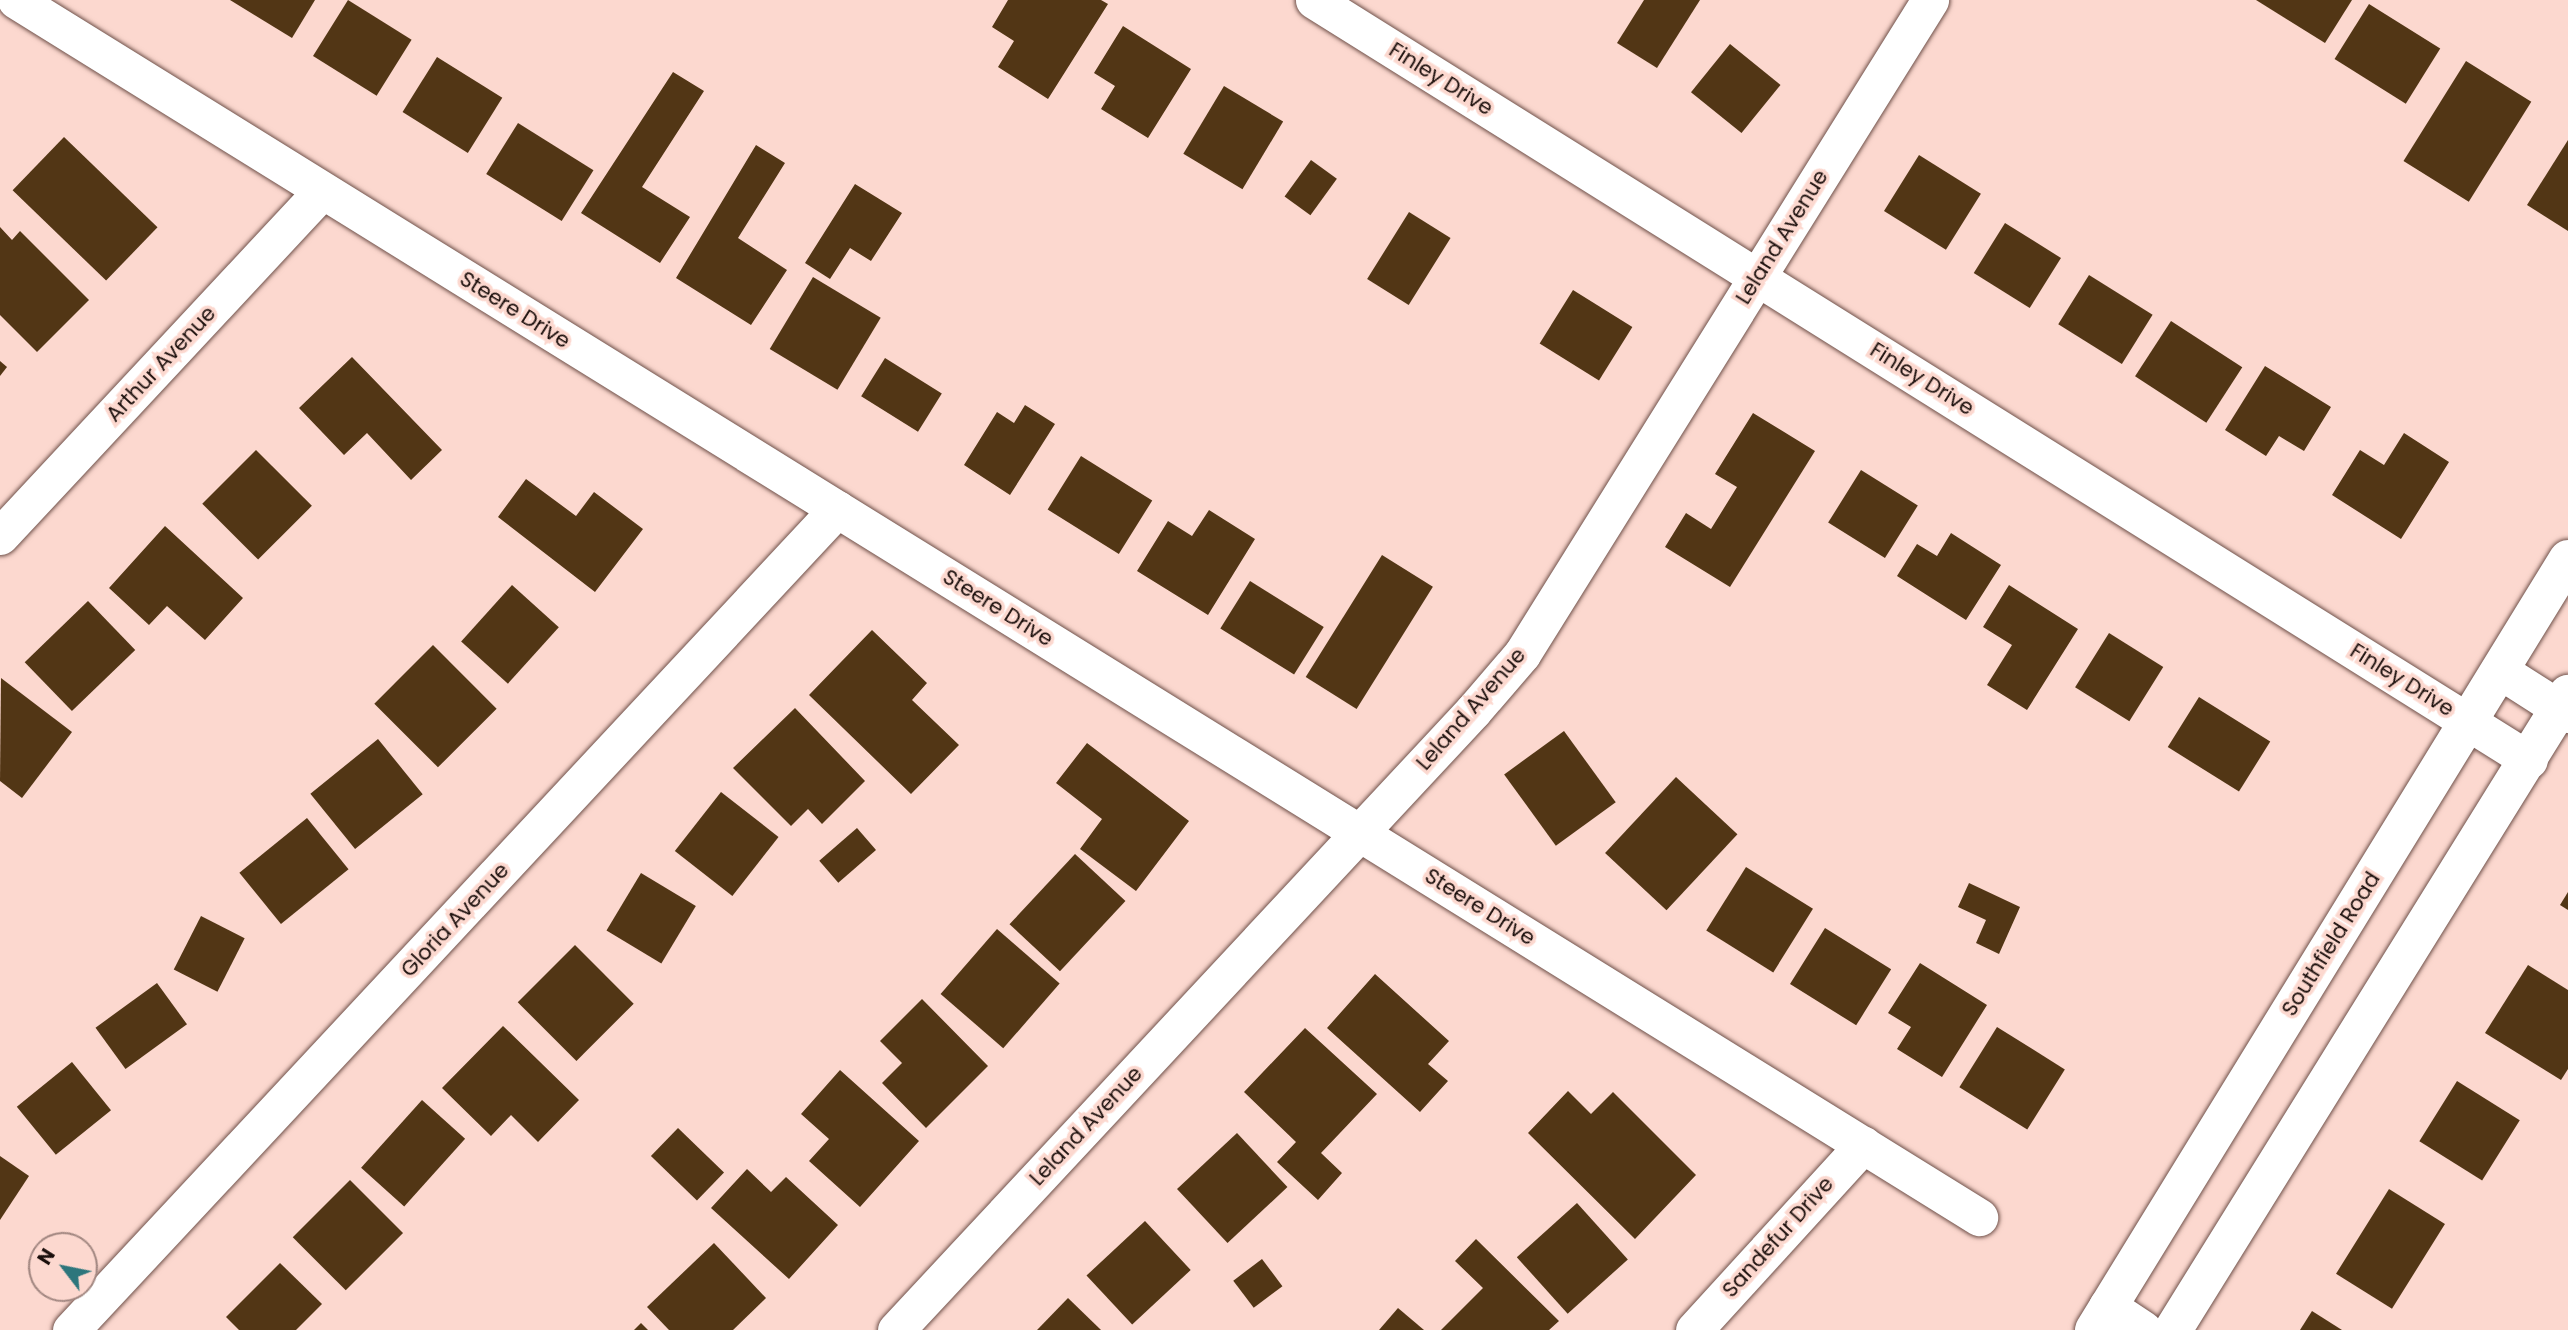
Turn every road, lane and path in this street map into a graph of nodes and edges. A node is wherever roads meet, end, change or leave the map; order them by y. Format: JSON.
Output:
{"nodes":[{"id":1,"x":16,"y":0,"type":"edge"},
{"id":2,"x":1314,"y":0,"type":"edge"},
{"id":3,"x":1930,"y":0,"type":"edge"},
{"id":4,"x":322,"y":191,"type":"junction"},
{"id":5,"x":1758,"y":276,"type":"junction"},
{"id":6,"x":837,"y":509,"type":"junction"},
{"id":7,"x":0,"y":536,"type":"edge"},
{"id":8,"x":2568,"y":559,"type":"edge"},
{"id":9,"x":2499,"y":670,"type":"junction"},
{"id":10,"x":2565,"y":705,"type":"edge"},
{"id":11,"x":2468,"y":721,"type":"junction"},
{"id":12,"x":2529,"y":760,"type":"junction"},
{"id":13,"x":1359,"y":832,"type":"junction"},
{"id":14,"x":1863,"y":1145,"type":"junction"},
{"id":15,"x":1979,"y":1217,"type":"dead end"},
{"id":16,"x":2101,"y":1318,"type":"edge"},
{"id":17,"x":71,"y":1330,"type":"edge"},
{"id":18,"x":896,"y":1330,"type":"edge"},
{"id":19,"x":1694,"y":1330,"type":"edge"},
{"id":20,"x":2143,"y":1330,"type":"edge"},
{"id":21,"x":2173,"y":1330,"type":"edge"}],
"edges":[{"from":1,"to":4,"type":"street","name":"Steere Drive"},
{"from":2,"to":5,"type":"street","name":"Finley Drive"},
{"from":3,"to":5,"type":"street","name":"Leland Avenue"},
{"from":4,"to":6,"type":"street","name":"Steere Drive"},
{"from":4,"to":7,"type":"street","name":"Arthur Avenue"},
{"from":5,"to":11,"type":"street","name":"Finley Drive"},
{"from":5,"to":13,"type":"street","name":"Leland Avenue"},
{"from":6,"to":13,"type":"street","name":"Steere Drive"},
{"from":6,"to":17,"type":"street","name":"Gloria Avenue"},
{"from":8,"to":9,"type":"main road","name":"Southfield Road"},
{"from":9,"to":10,"type":"street"},
{"from":9,"to":11,"type":"main road","name":"Southfield Road"},
{"from":10,"to":12,"type":"main road"},
{"from":11,"to":12,"type":"street","name":"Finley Drive"},
{"from":11,"to":16,"type":"main road","name":"Southfield Road"},
{"from":12,"to":21,"type":"main road"},
{"from":13,"to":14,"type":"street","name":"Steere Drive"},
{"from":13,"to":18,"type":"street","name":"Leland Avenue"},
{"from":14,"to":15,"type":"street","name":"Steere Drive"},
{"from":14,"to":19,"type":"street","name":"Sandefur Drive"},
{"from":16,"to":20,"type":"main road"}]}
